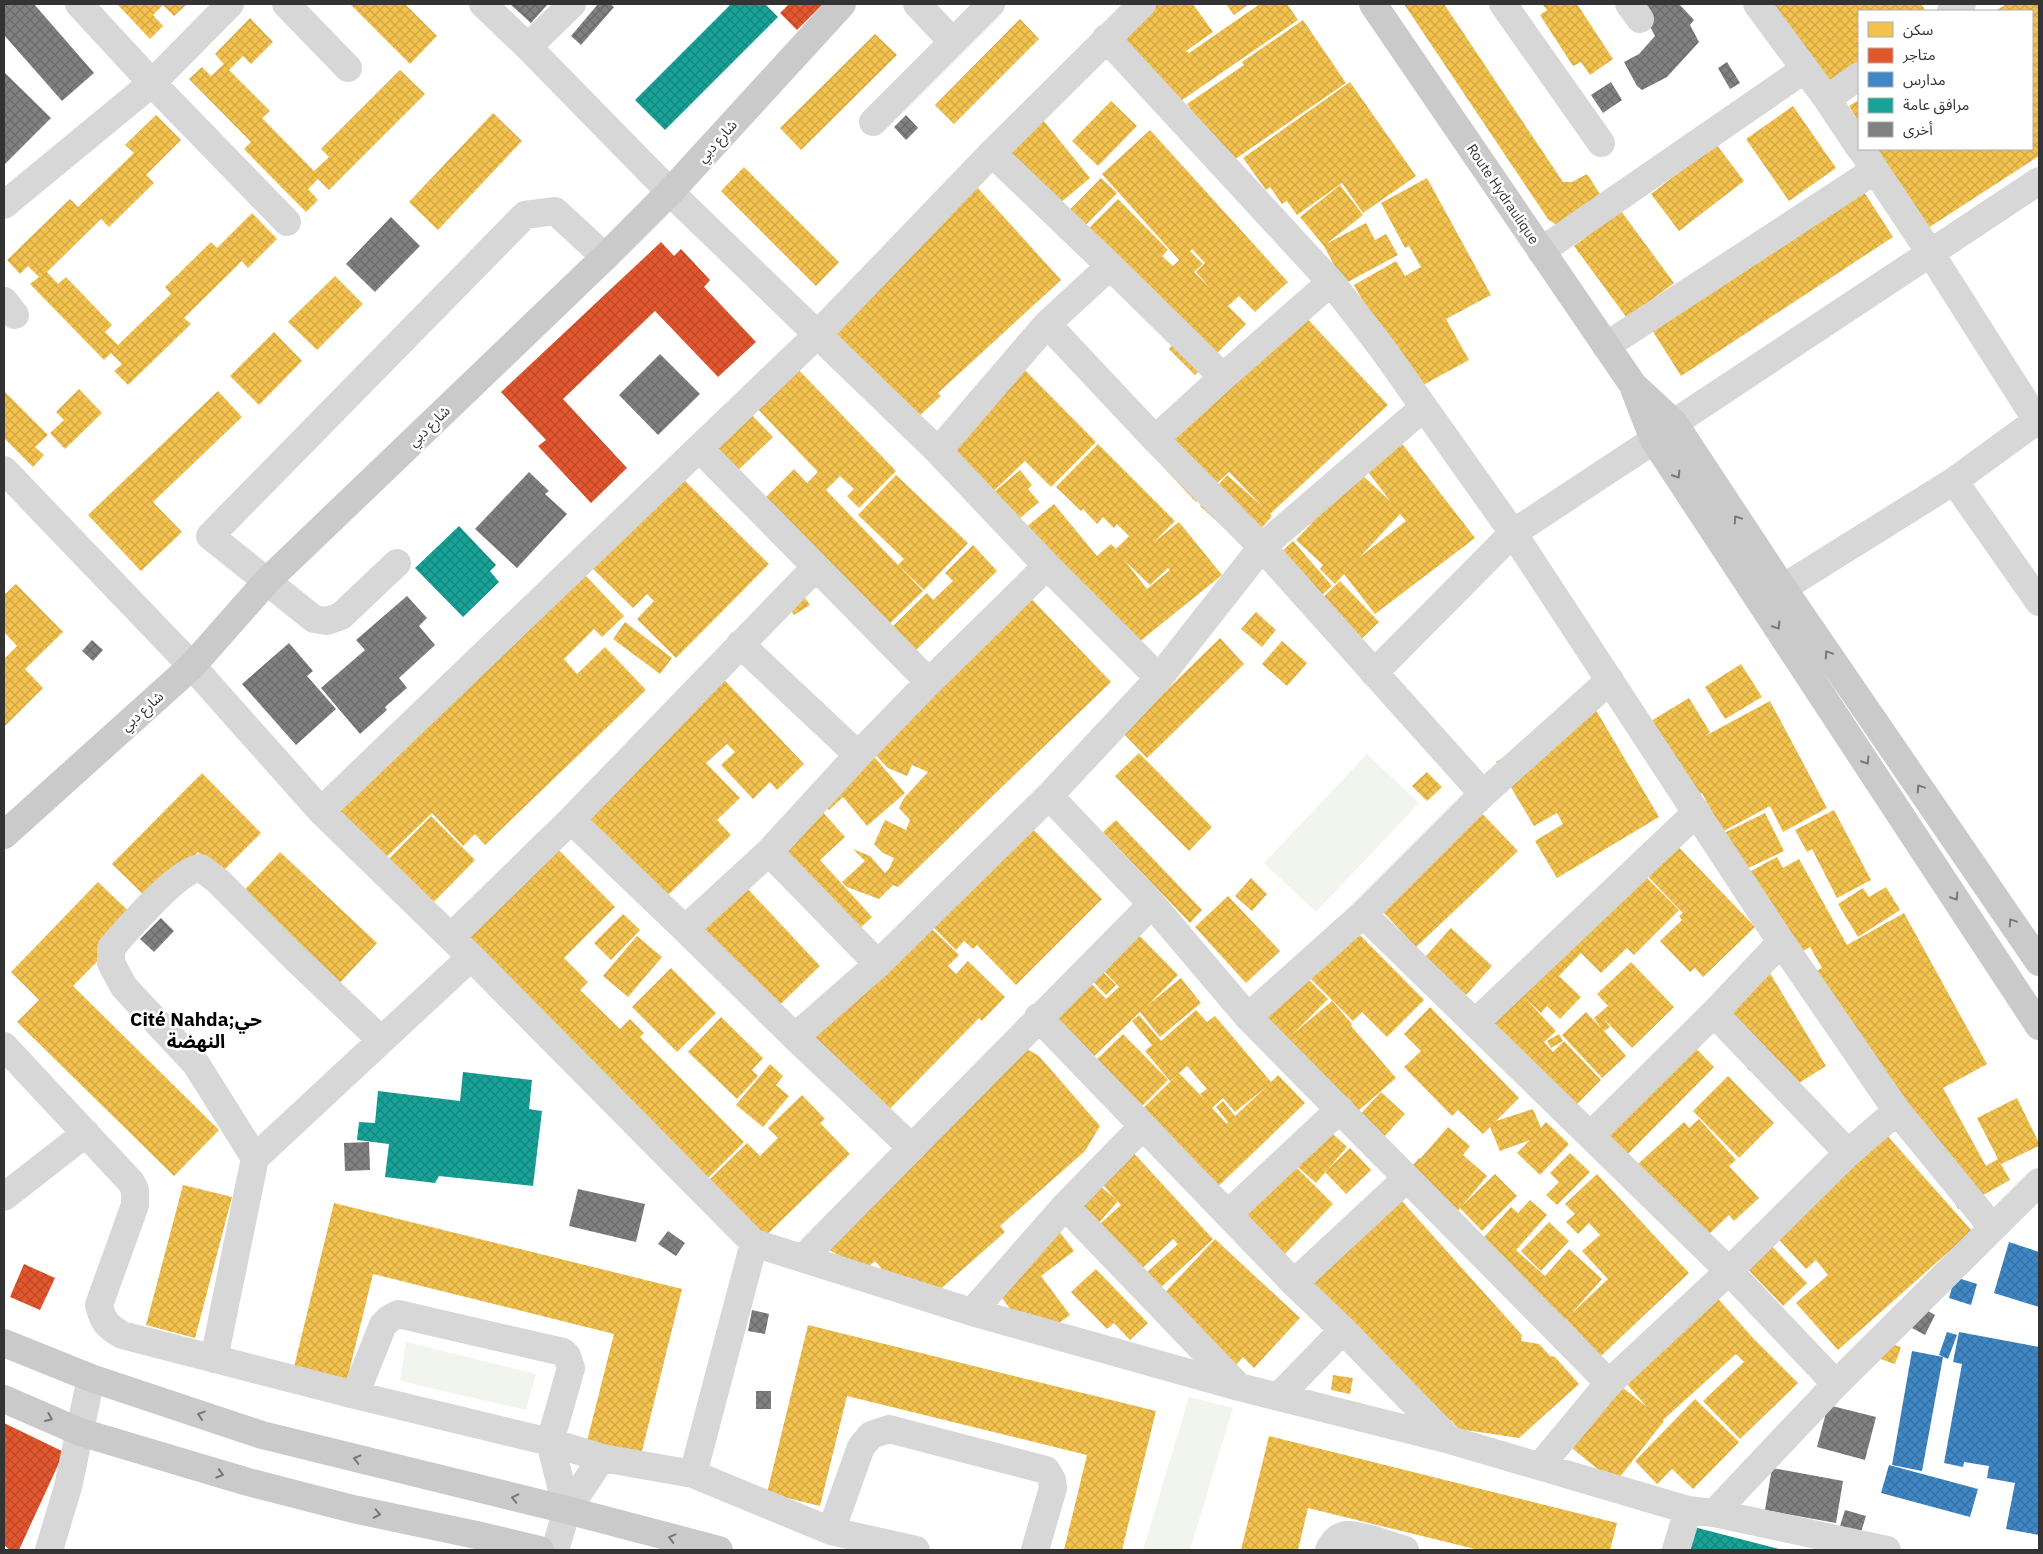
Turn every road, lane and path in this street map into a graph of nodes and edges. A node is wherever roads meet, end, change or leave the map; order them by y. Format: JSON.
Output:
{"nodes":[{"id":1,"x":79,"y":4,"type":"edge"},
{"id":2,"x":230,"y":4,"type":"edge"},
{"id":3,"x":286,"y":4,"type":"edge"},
{"id":4,"x":483,"y":4,"type":"edge"},
{"id":5,"x":572,"y":4,"type":"edge"},
{"id":6,"x":842,"y":4,"type":"edge"},
{"id":7,"x":917,"y":4,"type":"edge"},
{"id":8,"x":991,"y":4,"type":"edge"},
{"id":9,"x":1142,"y":4,"type":"edge"},
{"id":10,"x":1373,"y":4,"type":"edge"},
{"id":11,"x":1503,"y":4,"type":"edge"},
{"id":12,"x":1757,"y":4,"type":"edge"},
{"id":13,"x":1106,"y":38,"type":"junction"},
{"id":14,"x":953,"y":42,"type":"junction"},
{"id":15,"x":528,"y":47,"type":"junction"},
{"id":16,"x":348,"y":68,"type":"dead end"},
{"id":17,"x":1805,"y":69,"type":"junction"},
{"id":18,"x":1858,"y":77,"type":"edge"},
{"id":19,"x":152,"y":83,"type":"junction"},
{"id":20,"x":1827,"y":99,"type":"junction"},
{"id":21,"x":873,"y":122,"type":"dead end"},
{"id":22,"x":1601,"y":143,"type":"dead end"},
{"id":23,"x":1858,"y":145,"type":"edge"},
{"id":24,"x":992,"y":153,"type":"junction"},
{"id":25,"x":1865,"y":155,"type":"edge"},
{"id":26,"x":2039,"y":181,"type":"edge"},
{"id":27,"x":670,"y":192,"type":"junction"},
{"id":28,"x":4,"y":205,"type":"edge"},
{"id":29,"x":287,"y":222,"type":"dead end"},
{"id":30,"x":1542,"y":251,"type":"junction"},
{"id":31,"x":1931,"y":254,"type":"junction"},
{"id":32,"x":605,"y":256,"type":"junction"},
{"id":33,"x":1110,"y":266,"type":"junction"},
{"id":34,"x":1331,"y":282,"type":"junction"},
{"id":35,"x":1047,"y":324,"type":"junction"},
{"id":36,"x":817,"y":335,"type":"junction"},
{"id":37,"x":1606,"y":346,"type":"junction"},
{"id":38,"x":1223,"y":377,"type":"junction"},
{"id":39,"x":1423,"y":408,"type":"junction"},
{"id":40,"x":2038,"y":421,"type":"edge"},
{"id":41,"x":1664,"y":432,"type":"junction"},
{"id":42,"x":1155,"y":439,"type":"junction"},
{"id":43,"x":700,"y":450,"type":"junction"},
{"id":44,"x":938,"y":451,"type":"junction"},
{"id":45,"x":4,"y":470,"type":"edge"},
{"id":46,"x":1954,"y":480,"type":"junction"},
{"id":47,"x":1513,"y":533,"type":"junction"},
{"id":48,"x":1262,"y":548,"type":"junction"},
{"id":49,"x":397,"y":563,"type":"dead end"},
{"id":50,"x":1046,"y":566,"type":"junction"},
{"id":51,"x":815,"y":568,"type":"junction"},
{"id":52,"x":267,"y":581,"type":"junction"},
{"id":53,"x":1772,"y":595,"type":"junction"},
{"id":54,"x":2039,"y":602,"type":"edge"},
{"id":55,"x":740,"y":644,"type":"junction"},
{"id":56,"x":192,"y":666,"type":"junction"},
{"id":57,"x":1374,"y":673,"type":"junction"},
{"id":58,"x":1159,"y":678,"type":"junction"},
{"id":59,"x":1610,"y":680,"type":"junction"},
{"id":60,"x":930,"y":682,"type":"junction"},
{"id":61,"x":858,"y":755,"type":"junction"},
{"id":62,"x":1483,"y":794,"type":"junction"},
{"id":63,"x":1049,"y":796,"type":"junction"},
{"id":64,"x":321,"y":811,"type":"junction"},
{"id":65,"x":1697,"y":812,"type":"junction"},
{"id":66,"x":572,"y":820,"type":"junction"},
{"id":67,"x":4,"y":835,"type":"edge"},
{"id":68,"x":769,"y":852,"type":"junction"},
{"id":69,"x":1152,"y":904,"type":"junction"},
{"id":70,"x":1364,"y":914,"type":"junction"},
{"id":71,"x":685,"y":929,"type":"junction"},
{"id":72,"x":451,"y":937,"type":"junction"},
{"id":73,"x":1781,"y":942,"type":"junction"},
{"id":74,"x":471,"y":957,"type":"junction"},
{"id":75,"x":2039,"y":962,"type":"edge"},
{"id":76,"x":878,"y":964,"type":"junction"},
{"id":77,"x":1714,"y":1013,"type":"junction"},
{"id":78,"x":1248,"y":1016,"type":"junction"},
{"id":79,"x":1038,"y":1017,"type":"junction"},
{"id":80,"x":1475,"y":1024,"type":"junction"},
{"id":81,"x":2039,"y":1026,"type":"edge"},
{"id":82,"x":795,"y":1037,"type":"junction"},
{"id":83,"x":381,"y":1040,"type":"junction"},
{"id":84,"x":4,"y":1046,"type":"edge"},
{"id":85,"x":1340,"y":1109,"type":"junction"},
{"id":86,"x":1897,"y":1112,"type":"junction"},
{"id":87,"x":1142,"y":1127,"type":"junction"},
{"id":88,"x":86,"y":1133,"type":"junction"},
{"id":89,"x":1590,"y":1136,"type":"junction"},
{"id":90,"x":912,"y":1148,"type":"junction"},
{"id":91,"x":1848,"y":1153,"type":"junction"},
{"id":92,"x":255,"y":1158,"type":"junction"},
{"id":93,"x":1407,"y":1178,"type":"junction"},
{"id":94,"x":2039,"y":1182,"type":"edge"},
{"id":95,"x":4,"y":1197,"type":"edge"},
{"id":96,"x":1065,"y":1206,"type":"junction"},
{"id":97,"x":1228,"y":1214,"type":"junction"},
{"id":98,"x":1993,"y":1228,"type":"junction"},
{"id":99,"x":754,"y":1243,"type":"junction"},
{"id":100,"x":803,"y":1258,"type":"junction"},
{"id":101,"x":1729,"y":1271,"type":"junction"},
{"id":102,"x":1294,"y":1283,"type":"junction"},
{"id":103,"x":972,"y":1312,"type":"junction"},
{"id":104,"x":1344,"y":1330,"type":"junction"},
{"id":105,"x":4,"y":1343,"type":"edge"},
{"id":106,"x":214,"y":1359,"type":"junction"},
{"id":107,"x":91,"y":1378,"type":"junction"},
{"id":108,"x":1609,"y":1383,"type":"junction"},
{"id":109,"x":1836,"y":1384,"type":"junction"},
{"id":110,"x":1239,"y":1387,"type":"junction"},
{"id":111,"x":356,"y":1395,"type":"junction"},
{"id":112,"x":1279,"y":1396,"type":"junction"},
{"id":113,"x":4,"y":1399,"type":"edge"},
{"id":114,"x":80,"y":1432,"type":"junction"},
{"id":115,"x":1450,"y":1440,"type":"junction"},
{"id":116,"x":550,"y":1442,"type":"junction"},
{"id":117,"x":602,"y":1458,"type":"junction"},
{"id":118,"x":1540,"y":1466,"type":"junction"},
{"id":119,"x":693,"y":1474,"type":"junction"},
{"id":120,"x":567,"y":1510,"type":"junction"},
{"id":121,"x":1688,"y":1510,"type":"junction"},
{"id":122,"x":1714,"y":1513,"type":"junction"},
{"id":123,"x":831,"y":1531,"type":"junction"},
{"id":124,"x":49,"y":1550,"type":"edge"},
{"id":125,"x":540,"y":1550,"type":"edge"},
{"id":126,"x":555,"y":1550,"type":"edge"},
{"id":127,"x":720,"y":1550,"type":"edge"},
{"id":128,"x":916,"y":1550,"type":"edge"},
{"id":129,"x":1035,"y":1550,"type":"edge"},
{"id":130,"x":1329,"y":1550,"type":"edge"},
{"id":131,"x":1405,"y":1550,"type":"edge"},
{"id":132,"x":1676,"y":1550,"type":"edge"},
{"id":133,"x":1887,"y":1550,"type":"edge"}],
"edges":[{"from":1,"to":19,"type":"street"},
{"from":2,"to":19,"type":"street"},
{"from":3,"to":16,"type":"street"},
{"from":4,"to":15,"type":"street"},
{"from":5,"to":15,"type":"street"},
{"from":6,"to":27,"type":"main road","name":"شارع دبي"},
{"from":7,"to":14,"type":"street"},
{"from":8,"to":14,"type":"street"},
{"from":9,"to":13,"type":"street"},
{"from":10,"to":30,"type":"main road","name":"Route Hydraulique"},
{"from":11,"to":22,"type":"street"},
{"from":12,"to":17,"type":"street"},
{"from":13,"to":24,"type":"street"},
{"from":13,"to":34,"type":"street"},
{"from":14,"to":21,"type":"street"},
{"from":15,"to":27,"type":"street"},
{"from":17,"to":20,"type":"street"},
{"from":17,"to":30,"type":"street"},
{"from":18,"to":20,"type":"street"},
{"from":19,"to":28,"type":"street"},
{"from":19,"to":29,"type":"street"},
{"from":20,"to":23,"type":"street"},
{"from":24,"to":33,"type":"street"},
{"from":24,"to":36,"type":"street"},
{"from":25,"to":31,"type":"street"},
{"from":25,"to":37,"type":"street"},
{"from":26,"to":31,"type":"street"},
{"from":27,"to":32,"type":"main road","name":"شارع دبي"},
{"from":27,"to":36,"type":"street"},
{"from":30,"to":37,"type":"main road","name":"Route Hydraulique"},
{"from":31,"to":40,"type":"street"},
{"from":31,"to":41,"type":"street"},
{"from":32,"to":52,"type":"main road","name":"شارع دبي"},
{"from":32,"to":52,"type":"street"},
{"from":33,"to":35,"type":"street"},
{"from":33,"to":38,"type":"street"},
{"from":34,"to":38,"type":"street"},
{"from":34,"to":39,"type":"street"},
{"from":35,"to":42,"type":"street"},
{"from":35,"to":44,"type":"street"},
{"from":36,"to":43,"type":"street"},
{"from":36,"to":44,"type":"street"},
{"from":37,"to":41,"type":"main road","name":"Route Hydraulique"},
{"from":38,"to":42,"type":"street"},
{"from":39,"to":47,"type":"street"},
{"from":39,"to":48,"type":"street"},
{"from":40,"to":46,"type":"street"},
{"from":41,"to":47,"type":"street"},
{"from":41,"to":53,"type":"main road","name":"Route Hydraulique"},
{"from":42,"to":48,"type":"street"},
{"from":43,"to":51,"type":"street"},
{"from":43,"to":64,"type":"street"},
{"from":44,"to":50,"type":"street"},
{"from":45,"to":56,"type":"street"},
{"from":46,"to":53,"type":"street"},
{"from":46,"to":54,"type":"street"},
{"from":47,"to":57,"type":"street"},
{"from":47,"to":59,"type":"street"},
{"from":48,"to":57,"type":"street"},
{"from":48,"to":58,"type":"street"},
{"from":49,"to":52,"type":"street"},
{"from":50,"to":58,"type":"street"},
{"from":50,"to":60,"type":"street"},
{"from":51,"to":55,"type":"street"},
{"from":51,"to":60,"type":"street"},
{"from":52,"to":56,"type":"main road","name":"شارع دبي"},
{"from":75,"to":53,"type":"main road","one_way":true},
{"from":53,"to":81,"type":"main road","one_way":true},
{"from":55,"to":61,"type":"street"},
{"from":55,"to":66,"type":"street"},
{"from":56,"to":64,"type":"street"},
{"from":56,"to":67,"type":"main road","name":"شارع دبي"},
{"from":57,"to":62,"type":"street"},
{"from":58,"to":63,"type":"street"},
{"from":59,"to":62,"type":"street"},
{"from":59,"to":65,"type":"street"},
{"from":60,"to":61,"type":"street"},
{"from":61,"to":68,"type":"street"},
{"from":62,"to":70,"type":"street"},
{"from":63,"to":69,"type":"street"},
{"from":63,"to":76,"type":"street"},
{"from":64,"to":72,"type":"street"},
{"from":65,"to":73,"type":"street"},
{"from":65,"to":80,"type":"street"},
{"from":66,"to":71,"type":"street"},
{"from":66,"to":72,"type":"street"},
{"from":68,"to":71,"type":"street"},
{"from":68,"to":76,"type":"street"},
{"from":69,"to":78,"type":"street"},
{"from":69,"to":79,"type":"street"},
{"from":70,"to":78,"type":"street"},
{"from":70,"to":80,"type":"street"},
{"from":71,"to":82,"type":"street"},
{"from":72,"to":74,"type":"street"},
{"from":73,"to":77,"type":"street"},
{"from":73,"to":86,"type":"street"},
{"from":74,"to":83,"type":"street"},
{"from":74,"to":99,"type":"street"},
{"from":76,"to":82,"type":"street"},
{"from":77,"to":89,"type":"street"},
{"from":77,"to":91,"type":"street"},
{"from":78,"to":85,"type":"street"},
{"from":79,"to":87,"type":"street"},
{"from":79,"to":90,"type":"street"},
{"from":80,"to":89,"type":"street"},
{"from":82,"to":90,"type":"street"},
{"from":83,"to":92,"type":"street"},
{"from":83,"to":92,"type":"street"},
{"from":84,"to":88,"type":"street"},
{"from":85,"to":93,"type":"street"},
{"from":85,"to":97,"type":"street"},
{"from":86,"to":91,"type":"street"},
{"from":86,"to":98,"type":"street"},
{"from":87,"to":96,"type":"street"},
{"from":87,"to":97,"type":"street"},
{"from":88,"to":95,"type":"street"},
{"from":88,"to":106,"type":"street"},
{"from":89,"to":101,"type":"street"},
{"from":90,"to":100,"type":"street"},
{"from":91,"to":101,"type":"street"},
{"from":92,"to":106,"type":"street"},
{"from":93,"to":102,"type":"street"},
{"from":93,"to":108,"type":"street"},
{"from":94,"to":98,"type":"street"},
{"from":96,"to":103,"type":"street"},
{"from":96,"to":110,"type":"street"},
{"from":97,"to":102,"type":"street"},
{"from":98,"to":109,"type":"street"},
{"from":99,"to":100,"type":"street"},
{"from":99,"to":119,"type":"street"},
{"from":100,"to":103,"type":"street"},
{"from":101,"to":108,"type":"street"},
{"from":101,"to":109,"type":"street"},
{"from":102,"to":104,"type":"street"},
{"from":103,"to":110,"type":"street"},
{"from":104,"to":112,"type":"street"},
{"from":104,"to":115,"type":"street"},
{"from":105,"to":107,"type":"main road"},
{"from":106,"to":111,"type":"street"},
{"from":107,"to":114,"type":"street"},
{"from":120,"to":107,"type":"main road","one_way":true},
{"from":108,"to":118,"type":"street"},
{"from":109,"to":122,"type":"street"},
{"from":110,"to":112,"type":"street"},
{"from":111,"to":116,"type":"street"},
{"from":111,"to":116,"type":"street"},
{"from":112,"to":115,"type":"street"},
{"from":113,"to":114,"type":"main road","one_way":true},
{"from":114,"to":124,"type":"street"},
{"from":114,"to":125,"type":"main road","one_way":true},
{"from":115,"to":118,"type":"street"},
{"from":116,"to":117,"type":"street"},
{"from":116,"to":120,"type":"street"},
{"from":117,"to":119,"type":"street"},
{"from":117,"to":120,"type":"street"},
{"from":118,"to":121,"type":"street"},
{"from":119,"to":123,"type":"street"},
{"from":120,"to":126,"type":"street"},
{"from":127,"to":120,"type":"main road","one_way":true},
{"from":121,"to":122,"type":"street"},
{"from":121,"to":132,"type":"street"},
{"from":122,"to":133,"type":"street"},
{"from":123,"to":128,"type":"street"},
{"from":123,"to":129,"type":"street"},
{"from":130,"to":131,"type":"street"}]}
